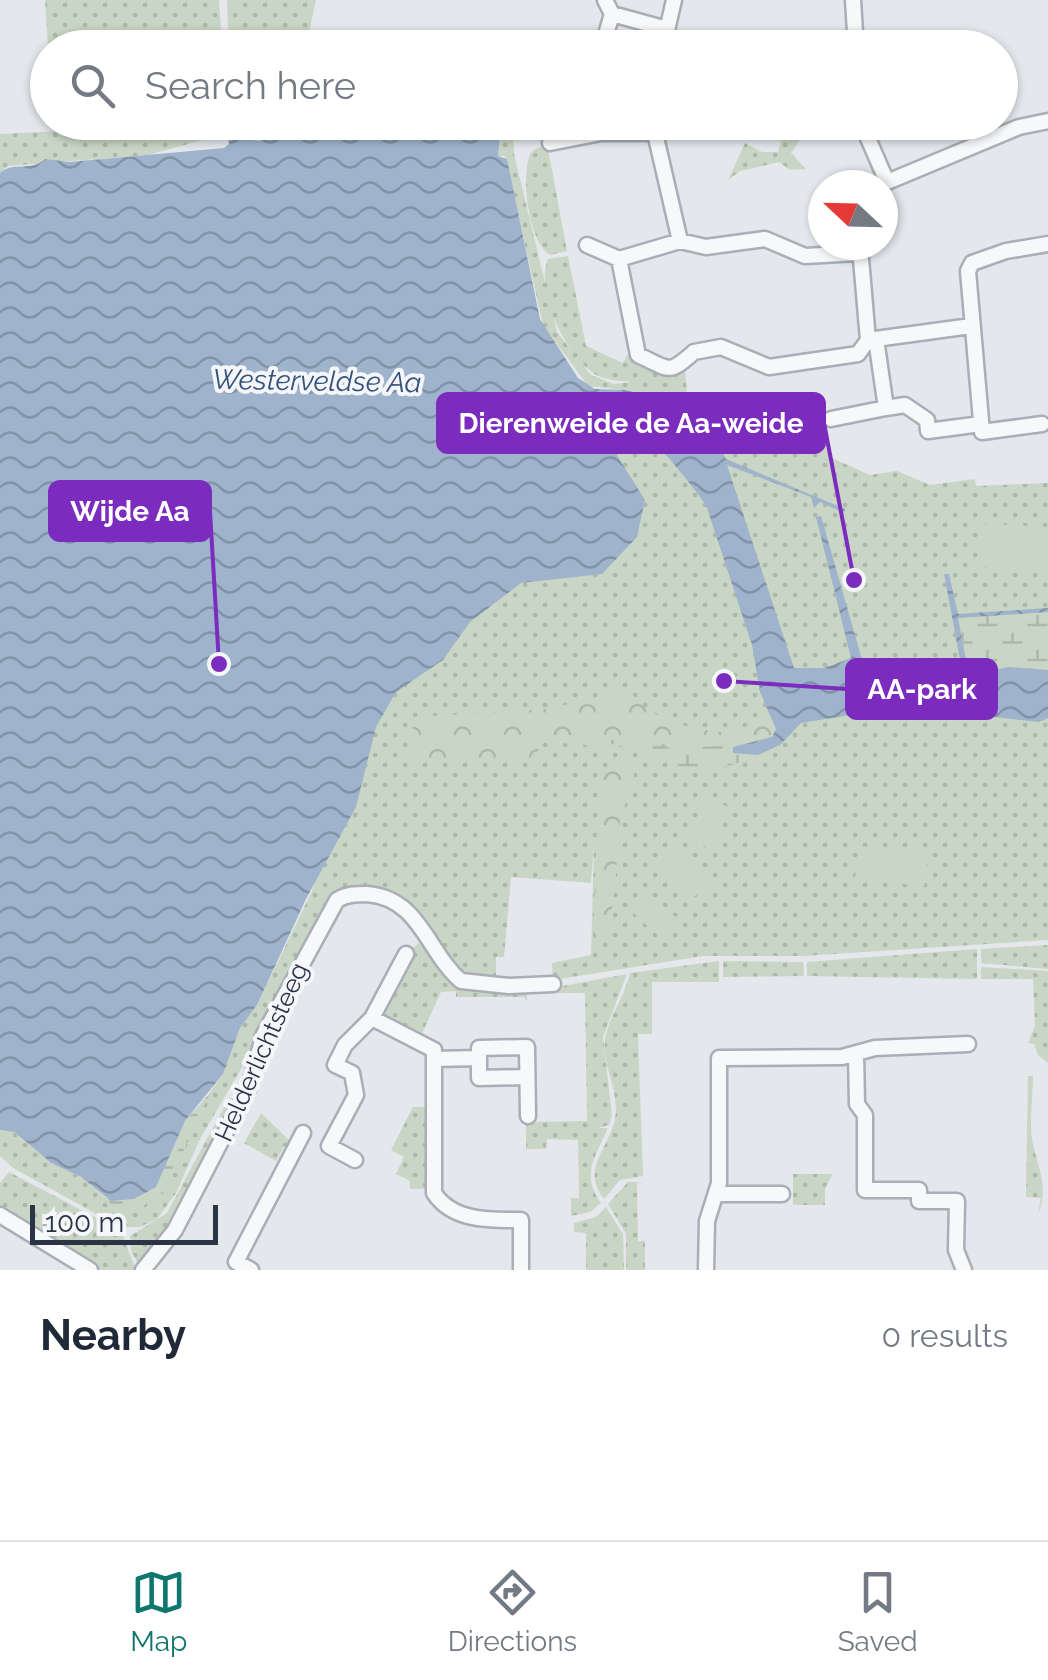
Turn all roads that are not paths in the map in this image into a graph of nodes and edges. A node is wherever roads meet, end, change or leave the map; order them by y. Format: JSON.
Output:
{"nodes":[{"id":1,"x":674,"y":0,"type":"edge"},
{"id":2,"x":853,"y":0,"type":"edge"},
{"id":3,"x":609,"y":7,"type":"edge"},
{"id":4,"x":666,"y":29,"type":"joint"},
{"id":5,"x":855,"y":30,"type":"edge"},
{"id":6,"x":1048,"y":121,"type":"edge"},
{"id":7,"x":1018,"y":127,"type":"edge"},
{"id":8,"x":562,"y":140,"type":"edge"},
{"id":9,"x":657,"y":140,"type":"edge"},
{"id":10,"x":868,"y":140,"type":"edge"},
{"id":11,"x":988,"y":140,"type":"edge"},
{"id":12,"x":550,"y":144,"type":"dead end"},
{"id":13,"x":879,"y":170,"type":"edge"},
{"id":14,"x":898,"y":177,"type":"edge"},
{"id":15,"x":680,"y":240,"type":"junction"},
{"id":16,"x":587,"y":244,"type":"dead end"},
{"id":17,"x":1048,"y":244,"type":"edge"},
{"id":18,"x":808,"y":254,"type":"edge"},
{"id":19,"x":619,"y":259,"type":"junction"},
{"id":20,"x":861,"y":260,"type":"edge"},
{"id":21,"x":970,"y":326,"type":"junction"},
{"id":22,"x":872,"y":340,"type":"junction"},
{"id":23,"x":886,"y":408,"type":"junction"},
{"id":24,"x":831,"y":419,"type":"dead end"},
{"id":25,"x":981,"y":424,"type":"junction"},
{"id":26,"x":1042,"y":424,"type":"dead end"},
{"id":27,"x":406,"y":954,"type":"dead end"},
{"id":28,"x":553,"y":984,"type":"dead end"},
{"id":29,"x":372,"y":1018,"type":"junction"},
{"id":30,"x":968,"y":1044,"type":"dead end"},
{"id":31,"x":856,"y":1054,"type":"junction"},
{"id":32,"x":480,"y":1058,"type":"junction"},
{"id":33,"x":434,"y":1059,"type":"junction"},
{"id":34,"x":527,"y":1078,"type":"junction"},
{"id":35,"x":528,"y":1116,"type":"dead end"},
{"id":36,"x":303,"y":1133,"type":"dead end"},
{"id":37,"x":355,"y":1160,"type":"dead end"},
{"id":38,"x":718,"y":1194,"type":"junction"},
{"id":39,"x":782,"y":1194,"type":"dead end"},
{"id":40,"x":0,"y":1216,"type":"edge"},
{"id":41,"x":90,"y":1270,"type":"edge"},
{"id":42,"x":143,"y":1270,"type":"edge"},
{"id":43,"x":252,"y":1270,"type":"edge"},
{"id":44,"x":521,"y":1270,"type":"edge"},
{"id":45,"x":706,"y":1270,"type":"edge"},
{"id":46,"x":964,"y":1270,"type":"edge"}],
"edges":[{"from":1,"to":4,"type":"street"},
{"from":2,"to":5,"type":"street"},
{"from":3,"to":4,"type":"street"},
{"from":6,"to":7,"type":"street"},
{"from":8,"to":12,"type":"street"},
{"from":9,"to":15,"type":"street"},
{"from":10,"to":13,"type":"street"},
{"from":11,"to":14,"type":"street"},
{"from":15,"to":18,"type":"street"},
{"from":15,"to":19,"type":"street"},
{"from":16,"to":19,"type":"street"},
{"from":17,"to":21,"type":"street"},
{"from":19,"to":22,"type":"street"},
{"from":20,"to":22,"type":"street"},
{"from":21,"to":22,"type":"street"},
{"from":21,"to":25,"type":"street"},
{"from":22,"to":23,"type":"street"},
{"from":23,"to":24,"type":"street"},
{"from":23,"to":25,"type":"street"},
{"from":25,"to":26,"type":"street"},
{"from":27,"to":29,"type":"street"},
{"from":28,"to":42,"type":"street","name":"Helderlichtsteeg"},
{"from":29,"to":33,"type":"street"},
{"from":29,"to":37,"type":"street"},
{"from":30,"to":31,"type":"street"},
{"from":31,"to":38,"type":"street"},
{"from":31,"to":46,"type":"street"},
{"from":32,"to":33,"type":"street"},
{"from":32,"to":34,"type":"street"},
{"from":32,"to":34,"type":"street"},
{"from":33,"to":44,"type":"street"},
{"from":34,"to":35,"type":"street"},
{"from":36,"to":43,"type":"street"},
{"from":38,"to":39,"type":"street"},
{"from":38,"to":45,"type":"street"},
{"from":40,"to":41,"type":"street"}]}
